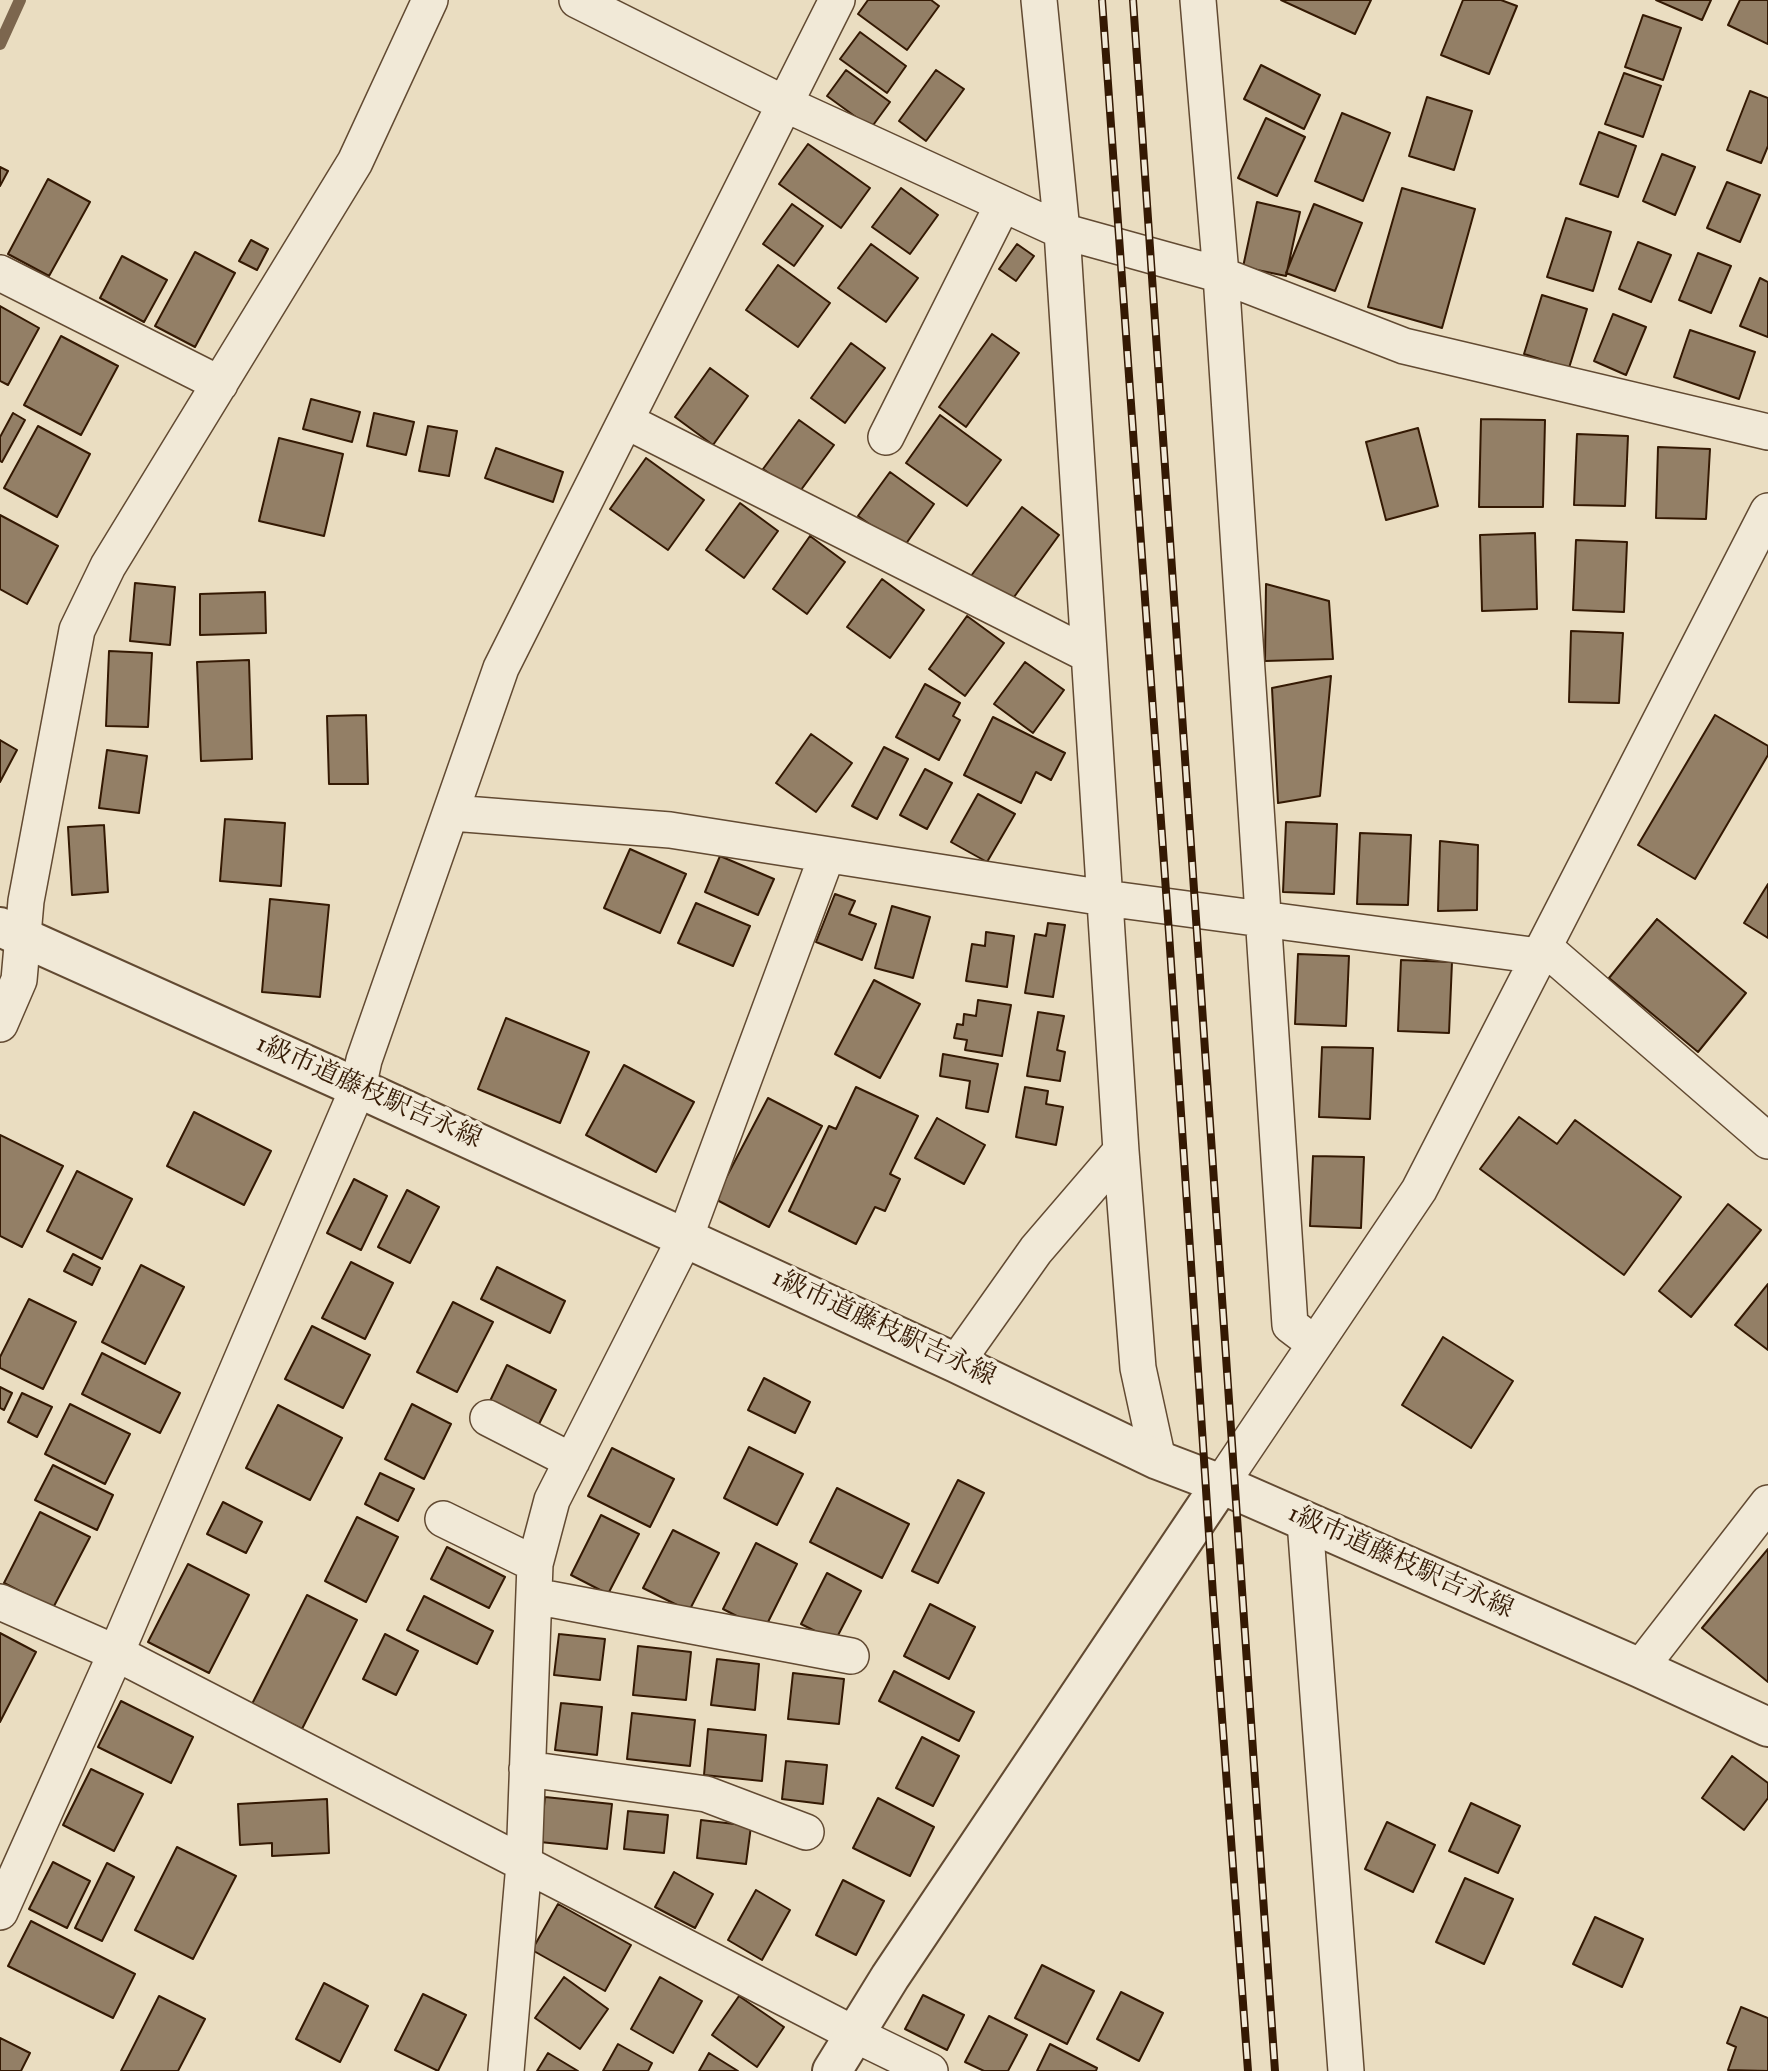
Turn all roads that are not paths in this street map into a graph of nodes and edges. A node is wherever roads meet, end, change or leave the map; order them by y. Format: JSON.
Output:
{"nodes":[{"id":1,"x":430,"y":0,"type":"edge"},
{"id":2,"x":578,"y":0,"type":"edge"},
{"id":3,"x":837,"y":0,"type":"edge"},
{"id":4,"x":1039,"y":0,"type":"edge"},
{"id":5,"x":1198,"y":0,"type":"edge"},
{"id":6,"x":1224,"y":0,"type":"edge"},
{"id":7,"x":1201,"y":45,"type":"junction"},
{"id":8,"x":785,"y":104,"type":"junction"},
{"id":9,"x":1003,"y":204,"type":"junction"},
{"id":10,"x":1062,"y":231,"type":"junction"},
{"id":11,"x":0,"y":273,"type":"edge"},
{"id":12,"x":1221,"y":275,"type":"junction"},
{"id":13,"x":220,"y":384,"type":"junction"},
{"id":14,"x":626,"y":421,"type":"junction"},
{"id":15,"x":1768,"y":432,"type":"edge"},
{"id":16,"x":886,"y":437,"type":"dead end"},
{"id":17,"x":1768,"y":511,"type":"edge"},
{"id":18,"x":1089,"y":656,"type":"junction"},
{"id":19,"x":452,"y":813,"type":"junction"},
{"id":20,"x":827,"y":855,"type":"junction"},
{"id":21,"x":1105,"y":898,"type":"junction"},
{"id":22,"x":1264,"y":918,"type":"junction"},
{"id":23,"x":11,"y":933,"type":"edge"},
{"id":24,"x":1541,"y":952,"type":"junction"},
{"id":25,"x":0,"y":1024,"type":"edge"},
{"id":26,"x":358,"y":1088,"type":"junction"},
{"id":27,"x":1768,"y":1141,"type":"edge"},
{"id":28,"x":1121,"y":1151,"type":"junction"},
{"id":29,"x":685,"y":1238,"type":"junction"},
{"id":30,"x":1315,"y":1344,"type":"junction"},
{"id":31,"x":956,"y":1363,"type":"junction"},
{"id":32,"x":488,"y":1419,"type":"dead end"},
{"id":33,"x":1158,"y":1460,"type":"junction"},
{"id":34,"x":572,"y":1461,"type":"junction"},
{"id":35,"x":1220,"y":1484,"type":"junction"},
{"id":36,"x":1768,"y":1503,"type":"edge"},
{"id":37,"x":443,"y":1519,"type":"dead end"},
{"id":38,"x":1305,"y":1521,"type":"junction"},
{"id":39,"x":535,"y":1580,"type":"junction"},
{"id":40,"x":0,"y":1602,"type":"edge"},
{"id":41,"x":116,"y":1653,"type":"junction"},
{"id":42,"x":851,"y":1656,"type":"dead end"},
{"id":43,"x":1640,"y":1668,"type":"junction"},
{"id":44,"x":1768,"y":1727,"type":"edge"},
{"id":45,"x":527,"y":1769,"type":"junction"},
{"id":46,"x":806,"y":1832,"type":"dead end"},
{"id":47,"x":524,"y":1864,"type":"junction"},
{"id":48,"x":0,"y":1912,"type":"edge"},
{"id":49,"x":854,"y":2034,"type":"junction"},
{"id":50,"x":506,"y":2071,"type":"edge"},
{"id":51,"x":832,"y":2071,"type":"edge"},
{"id":52,"x":930,"y":2071,"type":"edge"},
{"id":53,"x":1346,"y":2071,"type":"edge"}],
"edges":[{"from":1,"to":13,"type":"street"},
{"from":2,"to":8,"type":"street"},
{"from":3,"to":8,"type":"street"},
{"from":4,"to":10,"type":"street"},
{"from":5,"to":7,"type":"street"},
{"from":6,"to":7,"type":"street"},
{"from":7,"to":12,"type":"street"},
{"from":8,"to":9,"type":"street"},
{"from":8,"to":14,"type":"street"},
{"from":9,"to":10,"type":"street"},
{"from":9,"to":16,"type":"street"},
{"from":10,"to":12,"type":"street"},
{"from":10,"to":18,"type":"street"},
{"from":11,"to":13,"type":"street"},
{"from":12,"to":15,"type":"street"},
{"from":12,"to":22,"type":"street"},
{"from":13,"to":23,"type":"street"},
{"from":14,"to":18,"type":"street"},
{"from":14,"to":19,"type":"street"},
{"from":17,"to":24,"type":"street"},
{"from":18,"to":21,"type":"street"},
{"from":19,"to":20,"type":"street"},
{"from":19,"to":26,"type":"street"},
{"from":20,"to":21,"type":"street"},
{"from":20,"to":29,"type":"street"},
{"from":21,"to":22,"type":"street"},
{"from":21,"to":28,"type":"street"},
{"from":22,"to":24,"type":"street"},
{"from":22,"to":30,"type":"street"},
{"from":23,"to":25,"type":"street"},
{"from":23,"to":26,"type":"street","name":"1級市道藤枝駅吉永線"},
{"from":24,"to":27,"type":"street"},
{"from":24,"to":30,"type":"street"},
{"from":26,"to":29,"type":"street","name":"1級市道藤枝駅吉永線"},
{"from":26,"to":41,"type":"street"},
{"from":28,"to":31,"type":"street"},
{"from":28,"to":33,"type":"street"},
{"from":29,"to":31,"type":"street","name":"1級市道藤枝駅吉永線"},
{"from":29,"to":34,"type":"street"},
{"from":30,"to":35,"type":"street"},
{"from":31,"to":33,"type":"street","name":"1級市道藤枝駅吉永線"},
{"from":32,"to":34,"type":"street"},
{"from":33,"to":35,"type":"street","name":"1級市道藤枝駅吉永線"},
{"from":34,"to":39,"type":"street"},
{"from":35,"to":38,"type":"street","name":"1級市道藤枝駅吉永線"},
{"from":35,"to":49,"type":"street"},
{"from":36,"to":43,"type":"street"},
{"from":37,"to":39,"type":"street"},
{"from":38,"to":43,"type":"street","name":"1級市道藤枝駅吉永線"},
{"from":38,"to":53,"type":"street"},
{"from":39,"to":42,"type":"street"},
{"from":39,"to":45,"type":"street"},
{"from":40,"to":41,"type":"street"},
{"from":41,"to":47,"type":"street"},
{"from":41,"to":48,"type":"street"},
{"from":43,"to":44,"type":"street","name":"1級市道藤枝駅吉永線"},
{"from":45,"to":46,"type":"street"},
{"from":45,"to":47,"type":"street"},
{"from":47,"to":49,"type":"street"},
{"from":47,"to":50,"type":"street"},
{"from":49,"to":51,"type":"street"},
{"from":49,"to":52,"type":"street"}]}
